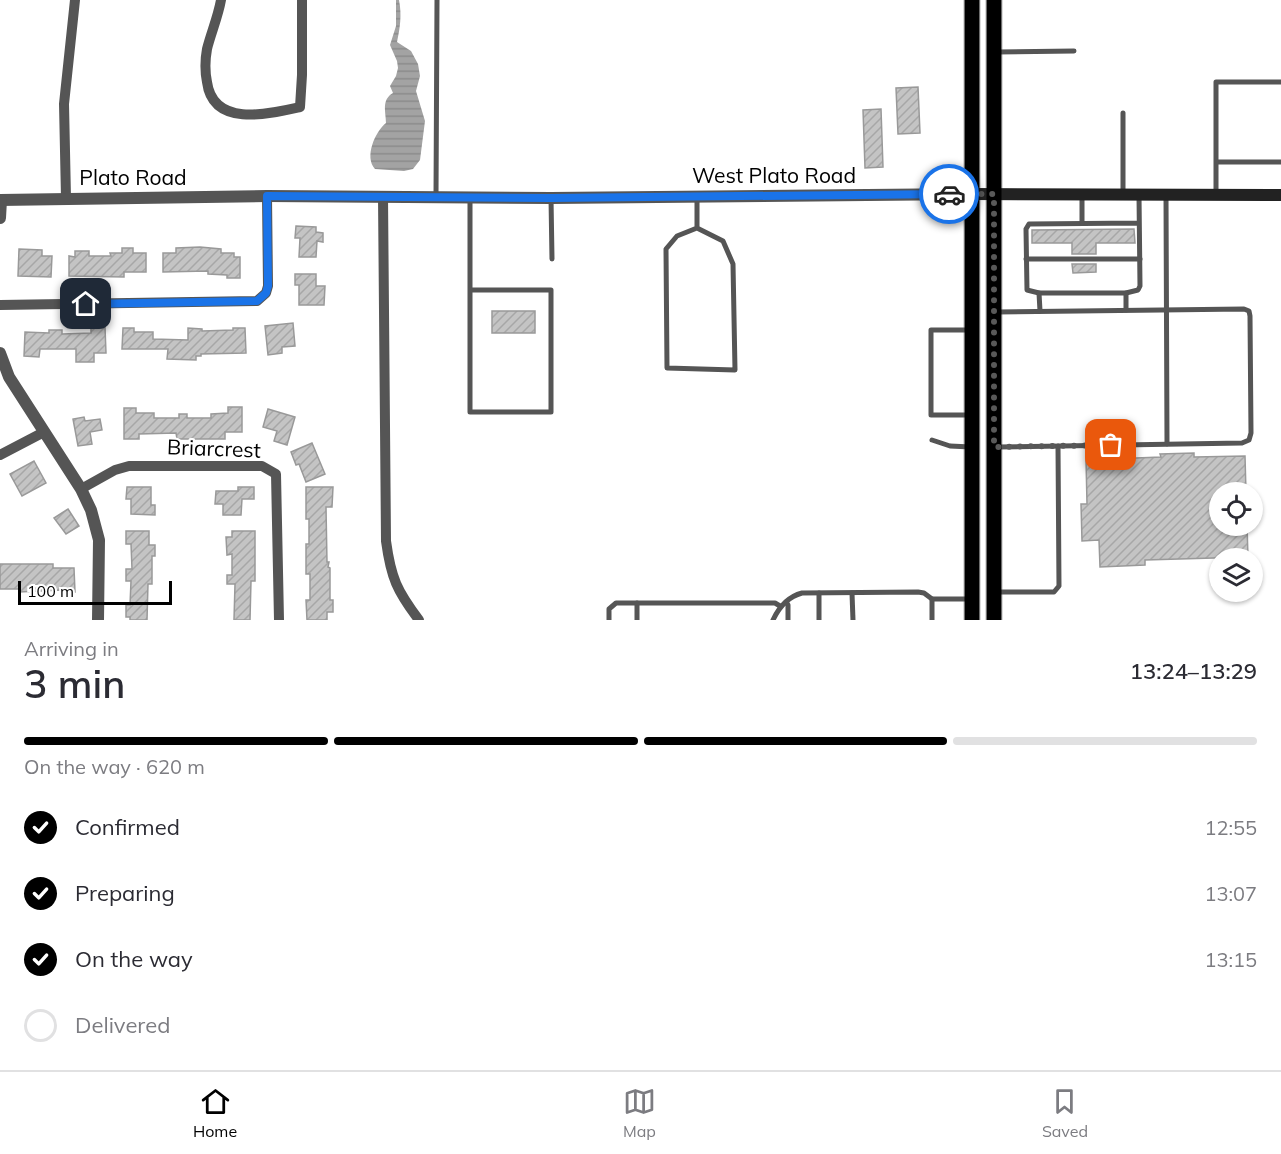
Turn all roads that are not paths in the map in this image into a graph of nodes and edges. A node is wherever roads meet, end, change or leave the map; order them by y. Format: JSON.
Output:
{"nodes":[{"id":1,"x":75,"y":0,"type":"edge"},
{"id":2,"x":221,"y":0,"type":"edge"},
{"id":3,"x":302,"y":0,"type":"edge"},
{"id":4,"x":437,"y":0,"type":"edge"},
{"id":5,"x":972,"y":0,"type":"edge"},
{"id":6,"x":994,"y":0,"type":"edge"},
{"id":7,"x":1074,"y":51,"type":"dead end"},
{"id":8,"x":994,"y":52,"type":"junction"},
{"id":9,"x":1281,"y":82,"type":"edge"},
{"id":10,"x":1123,"y":113,"type":"dead end"},
{"id":11,"x":1217,"y":162,"type":"junction"},
{"id":12,"x":1281,"y":162,"type":"edge"},
{"id":13,"x":972,"y":194,"type":"junction"},
{"id":14,"x":994,"y":194,"type":"junction"},
{"id":15,"x":1082,"y":194,"type":"junction"},
{"id":16,"x":1123,"y":194,"type":"junction"},
{"id":17,"x":1139,"y":195,"type":"junction"},
{"id":18,"x":1166,"y":195,"type":"junction"},
{"id":19,"x":1216,"y":195,"type":"junction"},
{"id":20,"x":1281,"y":195,"type":"edge"},
{"id":21,"x":267,"y":196,"type":"junction"},
{"id":22,"x":383,"y":196,"type":"junction"},
{"id":23,"x":436,"y":196,"type":"junction"},
{"id":24,"x":696,"y":196,"type":"junction"},
{"id":25,"x":470,"y":197,"type":"junction"},
{"id":26,"x":66,"y":198,"type":"junction"},
{"id":27,"x":551,"y":198,"type":"junction"},
{"id":28,"x":0,"y":200,"type":"edge"},
{"id":29,"x":0,"y":218,"type":"edge"},
{"id":30,"x":1082,"y":223,"type":"junction"},
{"id":31,"x":1139,"y":223,"type":"junction"},
{"id":32,"x":697,"y":228,"type":"junction"},
{"id":33,"x":552,"y":259,"type":"dead end"},
{"id":34,"x":1026,"y":259,"type":"junction"},
{"id":35,"x":1140,"y":259,"type":"junction"},
{"id":36,"x":471,"y":290,"type":"junction"},
{"id":37,"x":1039,"y":292,"type":"junction"},
{"id":38,"x":1126,"y":292,"type":"junction"},
{"id":39,"x":0,"y":304,"type":"edge"},
{"id":40,"x":1166,"y":309,"type":"junction"},
{"id":41,"x":1126,"y":310,"type":"junction"},
{"id":42,"x":1040,"y":311,"type":"junction"},
{"id":43,"x":995,"y":312,"type":"junction"},
{"id":44,"x":972,"y":330,"type":"junction"},
{"id":45,"x":0,"y":353,"type":"edge"},
{"id":46,"x":972,"y":415,"type":"junction"},
{"id":47,"x":44,"y":432,"type":"junction"},
{"id":48,"x":932,"y":440,"type":"dead end"},
{"id":49,"x":1167,"y":444,"type":"junction"},
{"id":50,"x":1058,"y":446,"type":"junction"},
{"id":51,"x":972,"y":447,"type":"junction"},
{"id":52,"x":994,"y":447,"type":"junction"},
{"id":53,"x":0,"y":455,"type":"edge"},
{"id":54,"x":81,"y":489,"type":"junction"},
{"id":55,"x":994,"y":592,"type":"junction"},
{"id":56,"x":819,"y":593,"type":"junction"},
{"id":57,"x":852,"y":593,"type":"junction"},
{"id":58,"x":932,"y":599,"type":"junction"},
{"id":59,"x":972,"y":599,"type":"junction"},
{"id":60,"x":786,"y":602,"type":"junction"},
{"id":61,"x":637,"y":603,"type":"junction"},
{"id":62,"x":780,"y":606,"type":"junction"},
{"id":63,"x":98,"y":620,"type":"edge"},
{"id":64,"x":279,"y":620,"type":"edge"},
{"id":65,"x":419,"y":620,"type":"edge"},
{"id":66,"x":609,"y":620,"type":"edge"},
{"id":67,"x":637,"y":620,"type":"edge"},
{"id":68,"x":773,"y":620,"type":"edge"},
{"id":69,"x":788,"y":620,"type":"edge"},
{"id":70,"x":819,"y":620,"type":"edge"},
{"id":71,"x":852,"y":620,"type":"edge"},
{"id":72,"x":932,"y":620,"type":"edge"},
{"id":73,"x":972,"y":620,"type":"edge"},
{"id":74,"x":994,"y":620,"type":"edge"}],
"edges":[{"from":1,"to":26,"type":"street"},
{"from":2,"to":3,"type":"street"},
{"from":4,"to":23,"type":"lane"},
{"from":5,"to":13,"type":"main road"},
{"from":6,"to":8,"type":"main road"},
{"from":7,"to":8,"type":"lane"},
{"from":8,"to":14,"type":"main road"},
{"from":9,"to":11,"type":"lane"},
{"from":10,"to":16,"type":"lane"},
{"from":11,"to":12,"type":"lane"},
{"from":11,"to":19,"type":"lane"},
{"from":13,"to":14,"type":"main road","name":"West Plato Road"},
{"from":13,"to":24,"type":"street","name":"West Plato Road"},
{"from":13,"to":44,"type":"main road"},
{"from":14,"to":15,"type":"main road","name":"West Plato Road"},
{"from":14,"to":43,"type":"main road"},
{"from":15,"to":16,"type":"main road","name":"West Plato Road"},
{"from":15,"to":30,"type":"lane"},
{"from":16,"to":17,"type":"main road","name":"West Plato Road"},
{"from":17,"to":18,"type":"main road","name":"West Plato Road"},
{"from":17,"to":31,"type":"lane"},
{"from":18,"to":19,"type":"main road","name":"West Plato Road"},
{"from":18,"to":40,"type":"lane"},
{"from":19,"to":20,"type":"main road","name":"West Plato Road"},
{"from":21,"to":22,"type":"street","name":"West Plato Road"},
{"from":21,"to":26,"type":"street","name":"Plato Road"},
{"from":21,"to":39,"type":"street"},
{"from":22,"to":23,"type":"street","name":"West Plato Road"},
{"from":22,"to":65,"type":"street"},
{"from":23,"to":25,"type":"street","name":"West Plato Road"},
{"from":24,"to":27,"type":"street","name":"West Plato Road"},
{"from":24,"to":32,"type":"lane"},
{"from":25,"to":27,"type":"street","name":"West Plato Road"},
{"from":25,"to":36,"type":"lane"},
{"from":26,"to":28,"type":"street","name":"Plato Road"},
{"from":27,"to":33,"type":"lane"},
{"from":28,"to":29,"type":"street"},
{"from":30,"to":31,"type":"lane"},
{"from":30,"to":34,"type":"lane"},
{"from":31,"to":35,"type":"lane"},
{"from":32,"to":32,"type":"lane"},
{"from":34,"to":35,"type":"lane"},
{"from":34,"to":37,"type":"lane"},
{"from":35,"to":38,"type":"lane"},
{"from":36,"to":36,"type":"lane"},
{"from":37,"to":38,"type":"lane"},
{"from":37,"to":42,"type":"lane"},
{"from":38,"to":41,"type":"lane"},
{"from":40,"to":41,"type":"lane"},
{"from":40,"to":49,"type":"lane"},
{"from":40,"to":49,"type":"lane"},
{"from":41,"to":42,"type":"lane"},
{"from":42,"to":43,"type":"lane"},
{"from":43,"to":52,"type":"main road"},
{"from":44,"to":46,"type":"main road"},
{"from":44,"to":46,"type":"lane"},
{"from":45,"to":47,"type":"street"},
{"from":46,"to":51,"type":"main road"},
{"from":47,"to":53,"type":"street"},
{"from":47,"to":54,"type":"street"},
{"from":48,"to":51,"type":"lane"},
{"from":49,"to":50,"type":"lane"},
{"from":50,"to":52,"type":"lane"},
{"from":50,"to":55,"type":"lane"},
{"from":51,"to":52,"type":"main road"},
{"from":51,"to":59,"type":"main road"},
{"from":52,"to":55,"type":"main road"},
{"from":54,"to":63,"type":"street"},
{"from":54,"to":64,"type":"street","name":"Briarcrest"},
{"from":55,"to":74,"type":"main road"},
{"from":56,"to":57,"type":"lane"},
{"from":56,"to":60,"type":"lane"},
{"from":56,"to":70,"type":"lane"},
{"from":57,"to":58,"type":"lane"},
{"from":57,"to":71,"type":"lane"},
{"from":58,"to":59,"type":"lane"},
{"from":58,"to":72,"type":"lane"},
{"from":59,"to":73,"type":"main road"},
{"from":60,"to":62,"type":"lane"},
{"from":60,"to":69,"type":"lane"},
{"from":61,"to":62,"type":"lane"},
{"from":61,"to":66,"type":"lane"},
{"from":61,"to":67,"type":"lane"},
{"from":62,"to":68,"type":"lane"}]}
